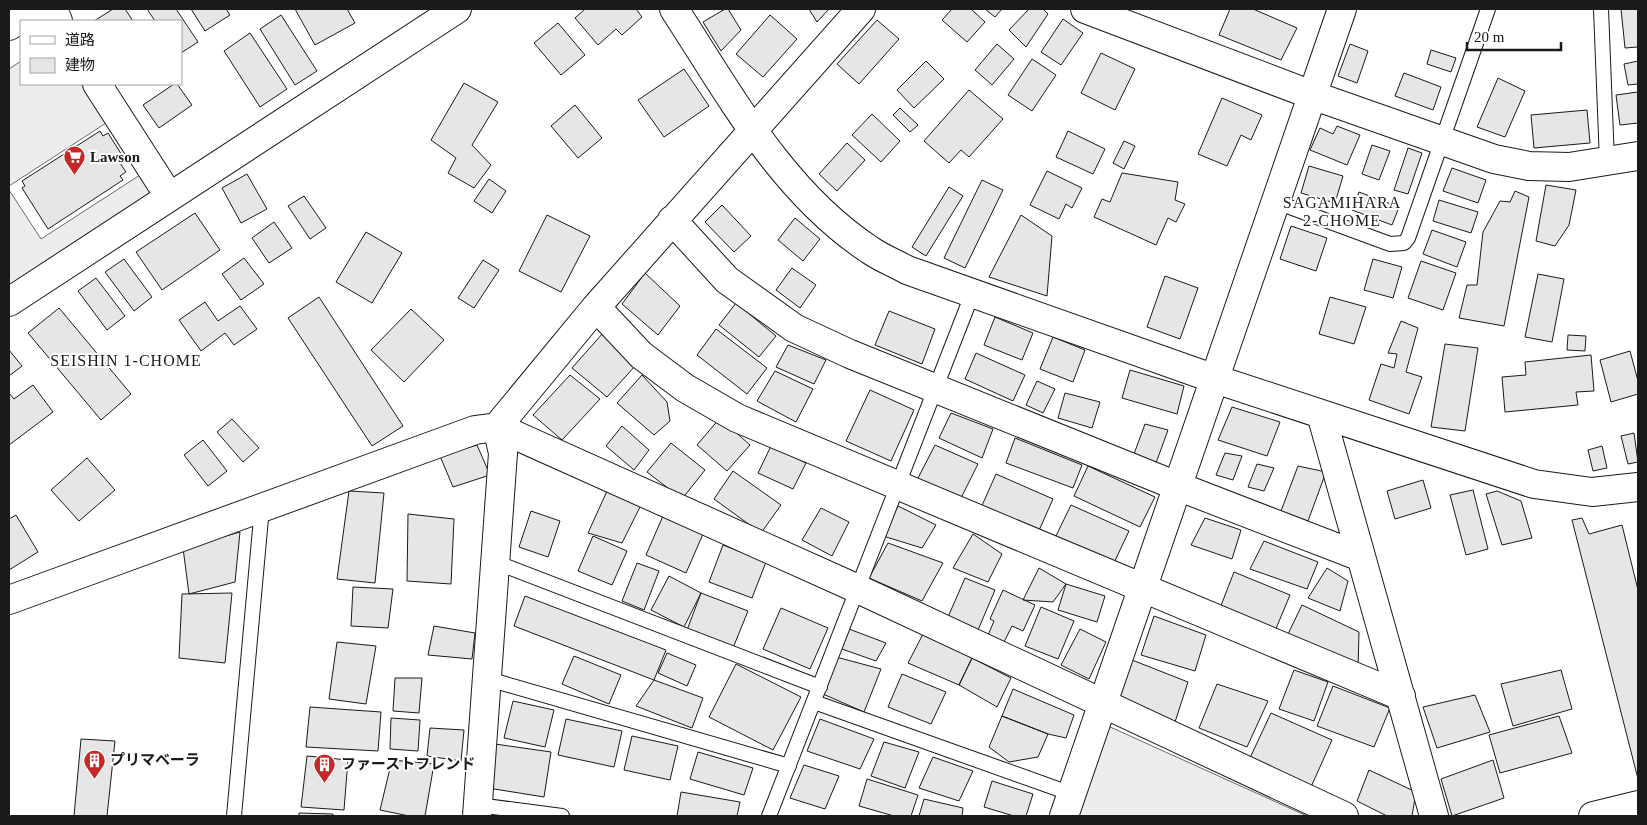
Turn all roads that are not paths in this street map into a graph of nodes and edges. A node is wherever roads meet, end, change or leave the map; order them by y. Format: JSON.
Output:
{"nodes":[{"id":1,"x":35,"y":9,"type":"edge"},
{"id":2,"x":457,"y":9,"type":"edge"},
{"id":3,"x":674,"y":9,"type":"edge"},
{"id":4,"x":861,"y":9,"type":"edge"},
{"id":5,"x":1085,"y":9,"type":"edge"},
{"id":6,"x":1342,"y":9,"type":"edge"},
{"id":7,"x":1488,"y":9,"type":"edge"},
{"id":8,"x":1602,"y":9,"type":"edge"},
{"id":9,"x":9,"y":26,"type":"edge"},
{"id":10,"x":98,"y":85,"type":"edge"},
{"id":11,"x":1312,"y":95,"type":"junction"},
{"id":12,"x":753,"y":130,"type":"junction"},
{"id":13,"x":1443,"y":142,"type":"junction"},
{"id":14,"x":1638,"y":156,"type":"edge"},
{"id":15,"x":1607,"y":162,"type":"junction"},
{"id":16,"x":170,"y":196,"type":"junction"},
{"id":17,"x":1276,"y":202,"type":"junction"},
{"id":18,"x":672,"y":220,"type":"junction"},
{"id":19,"x":973,"y":292,"type":"junction"},
{"id":20,"x":9,"y":302,"type":"edge"},
{"id":21,"x":596,"y":307,"type":"junction"},
{"id":22,"x":1214,"y":378,"type":"junction"},
{"id":23,"x":936,"y":388,"type":"junction"},
{"id":24,"x":1321,"y":414,"type":"junction"},
{"id":25,"x":497,"y":427,"type":"junction"},
{"id":26,"x":899,"y":484,"type":"junction"},
{"id":27,"x":1177,"y":486,"type":"junction"},
{"id":28,"x":1638,"y":487,"type":"edge"},
{"id":29,"x":262,"y":507,"type":"junction"},
{"id":30,"x":1361,"y":557,"type":"junction"},
{"id":31,"x":495,"y":562,"type":"junction"},
{"id":32,"x":1142,"y":588,"type":"junction"},
{"id":33,"x":858,"y":589,"type":"junction"},
{"id":34,"x":9,"y":600,"type":"edge"},
{"id":35,"x":488,"y":679,"type":"junction"},
{"id":36,"x":820,"y":687,"type":"junction"},
{"id":37,"x":1401,"y":696,"type":"junction"},
{"id":38,"x":814,"y":702,"type":"junction"},
{"id":39,"x":1102,"y":704,"type":"junction"},
{"id":40,"x":789,"y":766,"type":"junction"},
{"id":41,"x":1068,"y":805,"type":"edge"},
{"id":42,"x":1638,"y":805,"type":"edge"},
{"id":43,"x":478,"y":810,"type":"edge"},
{"id":44,"x":234,"y":816,"type":"edge"},
{"id":45,"x":562,"y":816,"type":"edge"},
{"id":46,"x":769,"y":816,"type":"edge"},
{"id":47,"x":1344,"y":816,"type":"edge"},
{"id":48,"x":1434,"y":816,"type":"edge"},
{"id":49,"x":1593,"y":816,"type":"edge"}],
"edges":[{"from":1,"to":9,"type":"street"},
{"from":2,"to":16,"type":"street"},
{"from":3,"to":12,"type":"street"},
{"from":4,"to":12,"type":"street"},
{"from":5,"to":11,"type":"street"},
{"from":6,"to":11,"type":"street"},
{"from":7,"to":13,"type":"lane"},
{"from":8,"to":15,"type":"lane"},
{"from":10,"to":16,"type":"street"},
{"from":11,"to":13,"type":"street"},
{"from":11,"to":17,"type":"street"},
{"from":12,"to":18,"type":"street"},
{"from":12,"to":19,"type":"street"},
{"from":13,"to":15,"type":"street"},
{"from":13,"to":17,"type":"lane"},
{"from":14,"to":15,"type":"street"},
{"from":16,"to":20,"type":"street"},
{"from":17,"to":22,"type":"street"},
{"from":18,"to":21,"type":"street"},
{"from":18,"to":23,"type":"street"},
{"from":19,"to":22,"type":"street"},
{"from":19,"to":23,"type":"lane"},
{"from":21,"to":25,"type":"street"},
{"from":21,"to":26,"type":"street"},
{"from":22,"to":24,"type":"street"},
{"from":22,"to":27,"type":"street"},
{"from":23,"to":26,"type":"lane"},
{"from":23,"to":27,"type":"street"},
{"from":24,"to":28,"type":"street"},
{"from":24,"to":30,"type":"street"},
{"from":25,"to":29,"type":"street"},
{"from":25,"to":31,"type":"street"},
{"from":25,"to":33,"type":"street"},
{"from":26,"to":32,"type":"street"},
{"from":26,"to":33,"type":"lane"},
{"from":27,"to":30,"type":"street"},
{"from":27,"to":32,"type":"street"},
{"from":29,"to":34,"type":"street"},
{"from":29,"to":44,"type":"lane"},
{"from":30,"to":37,"type":"street"},
{"from":31,"to":35,"type":"street"},
{"from":31,"to":36,"type":"lane"},
{"from":32,"to":37,"type":"street"},
{"from":32,"to":39,"type":"street"},
{"from":33,"to":36,"type":"lane"},
{"from":33,"to":39,"type":"street"},
{"from":35,"to":40,"type":"lane"},
{"from":35,"to":43,"type":"street"},
{"from":36,"to":38,"type":"lane"},
{"from":37,"to":48,"type":"street"},
{"from":38,"to":40,"type":"lane"},
{"from":38,"to":41,"type":"lane"},
{"from":39,"to":41,"type":"street"},
{"from":39,"to":47,"type":"street"},
{"from":40,"to":46,"type":"lane"},
{"from":42,"to":49,"type":"street"},
{"from":43,"to":45,"type":"lane"}]}
